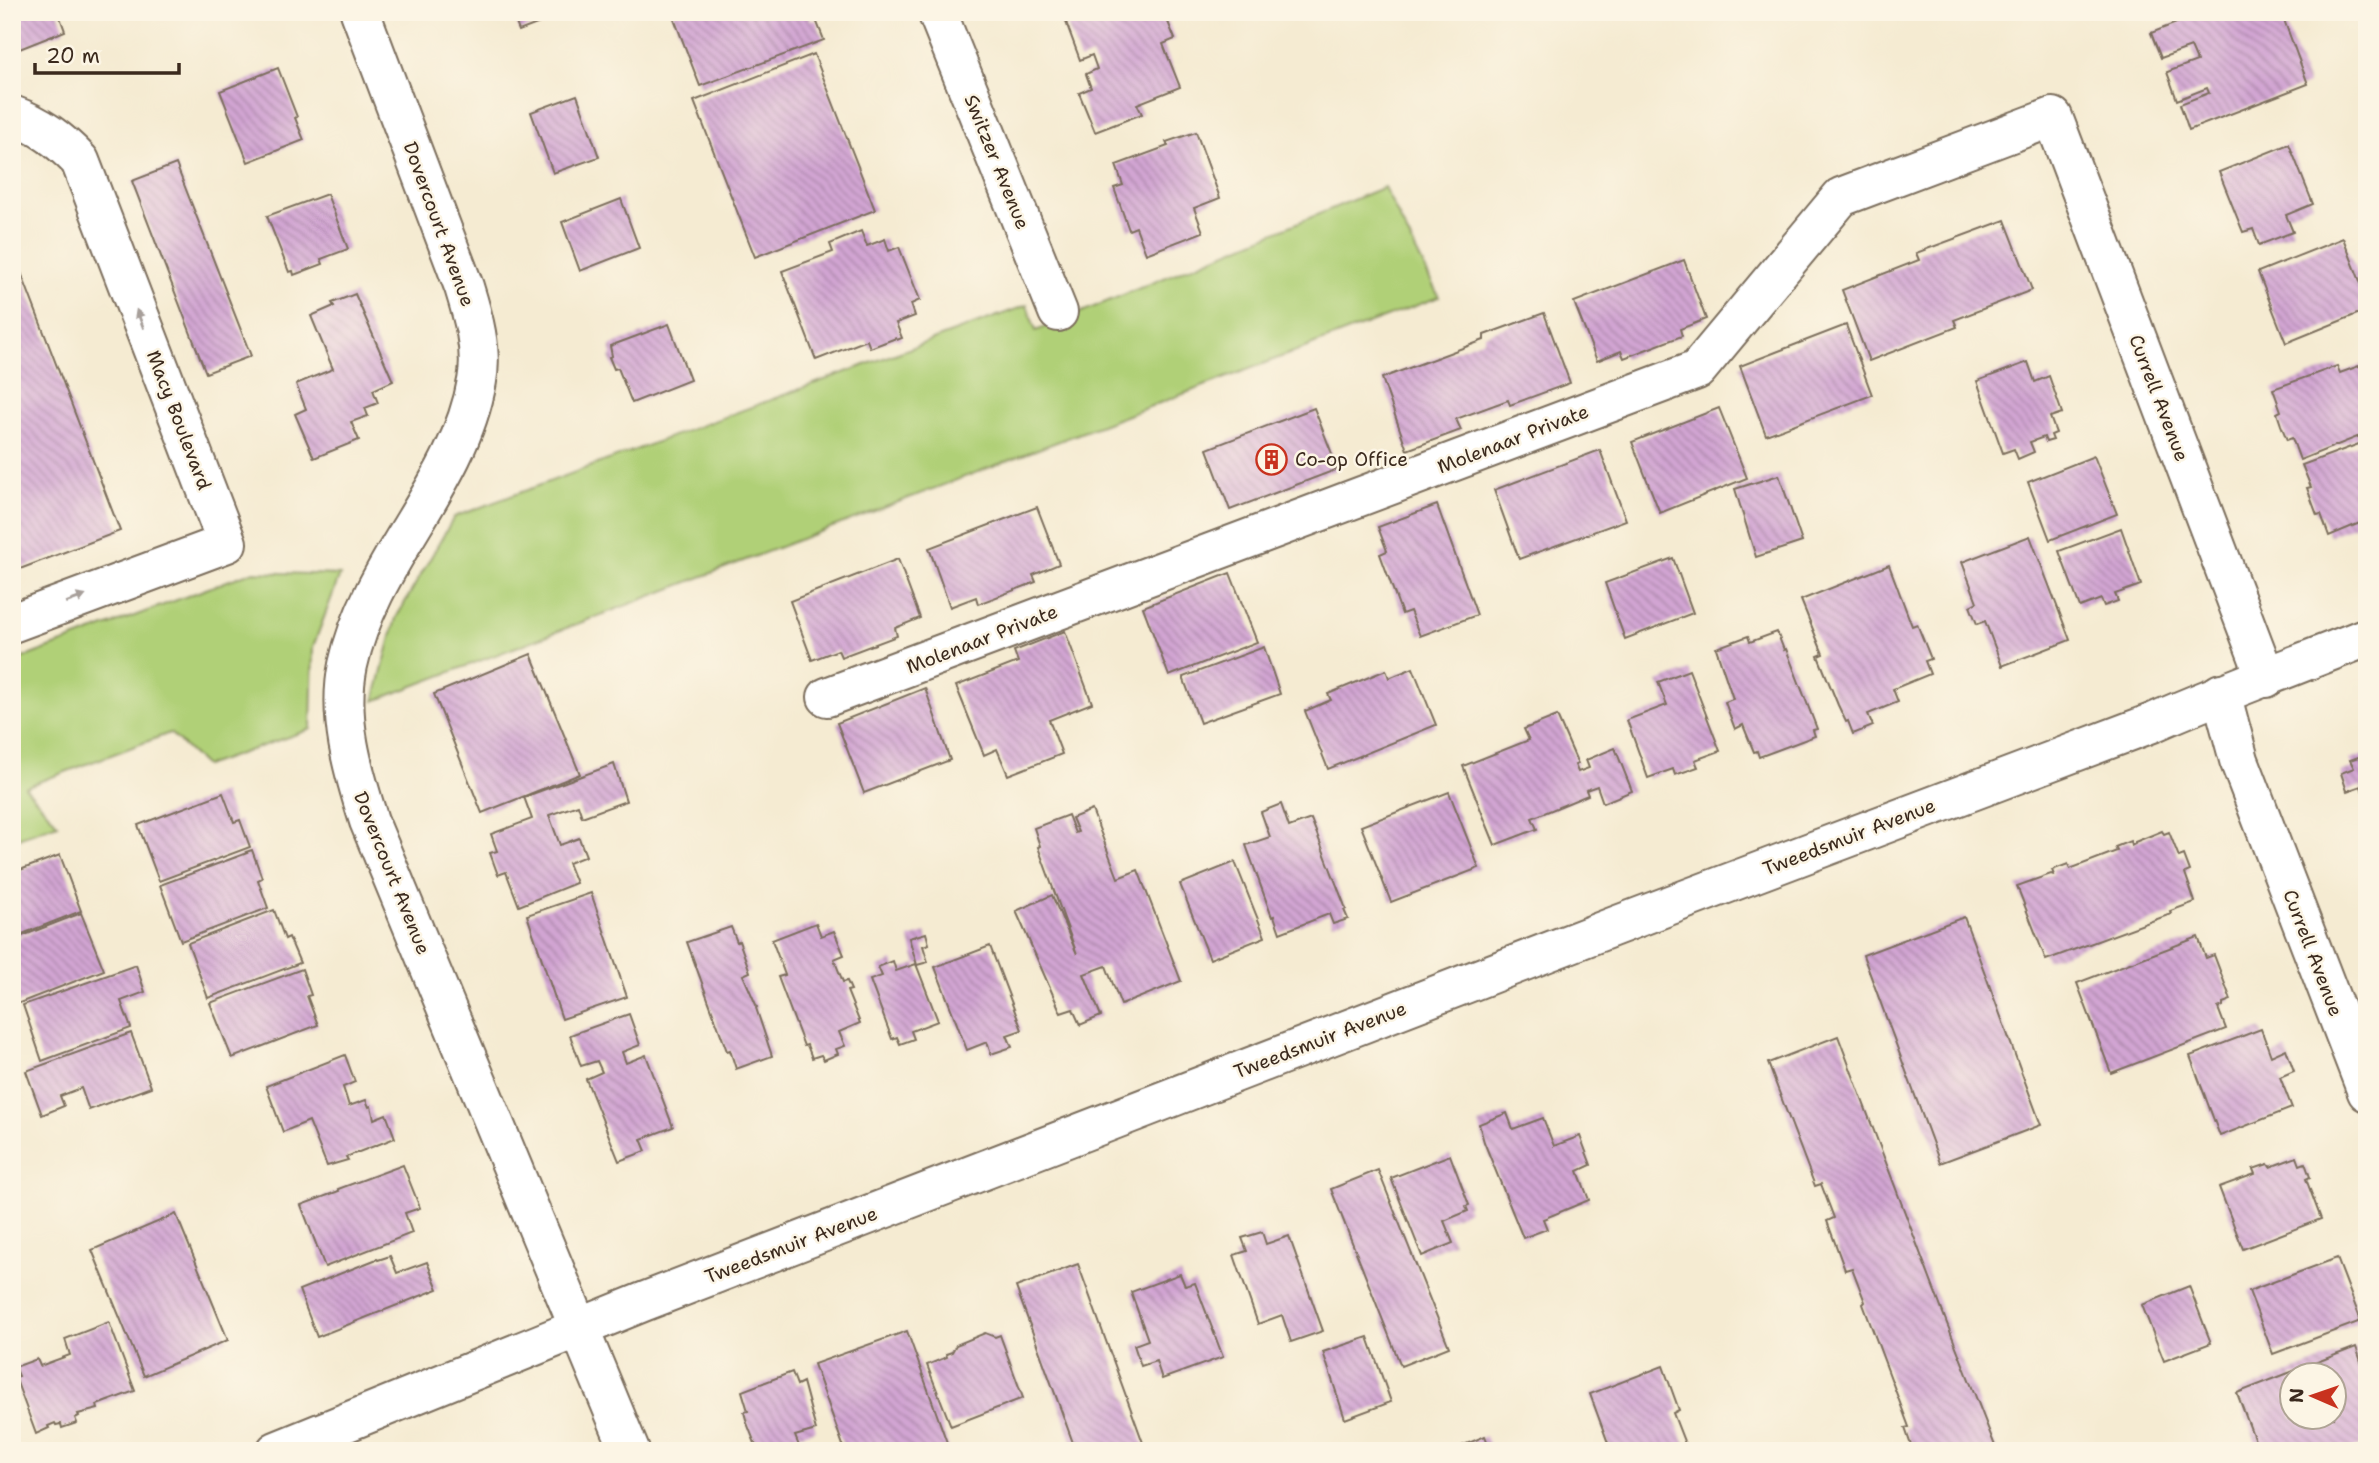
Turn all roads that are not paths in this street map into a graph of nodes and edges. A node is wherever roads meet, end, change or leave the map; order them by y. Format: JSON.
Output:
{"nodes":[{"id":1,"x":360,"y":12,"type":"edge"},
{"id":2,"x":937,"y":12,"type":"edge"},
{"id":3,"x":12,"y":115,"type":"edge"},
{"id":4,"x":2053,"y":117,"type":"joint"},
{"id":5,"x":1058,"y":312,"type":"dead end"},
{"id":6,"x":12,"y":623,"type":"edge"},
{"id":7,"x":2367,"y":637,"type":"edge"},
{"id":8,"x":2266,"y":678,"type":"junction"},
{"id":9,"x":2221,"y":693,"type":"junction"},
{"id":10,"x":827,"y":697,"type":"dead end"},
{"id":11,"x":2367,"y":1092,"type":"edge"},
{"id":12,"x":580,"y":1327,"type":"junction"},
{"id":13,"x":276,"y":1451,"type":"edge"},
{"id":14,"x":630,"y":1451,"type":"edge"}],
"edges":[{"from":1,"to":12,"type":"street","name":"Dovercourt Avenue"},
{"from":2,"to":5,"type":"street","name":"Switzer Avenue"},
{"from":6,"to":3,"type":"street","name":"Macy Boulevard","one_way":true},
{"from":4,"to":8,"type":"street","name":"Currell Avenue"},
{"from":4,"to":10,"type":"street","name":"Molenaar Private"},
{"from":7,"to":8,"type":"street","name":"Tweedsmuir Avenue"},
{"from":8,"to":9,"type":"street","name":"Tweedsmuir Avenue"},
{"from":9,"to":11,"type":"street","name":"Currell Avenue"},
{"from":9,"to":12,"type":"street","name":"Tweedsmuir Avenue"},
{"from":12,"to":13,"type":"street","name":"Tweedsmuir Avenue"},
{"from":12,"to":14,"type":"street","name":"Dovercourt Avenue"}]}
